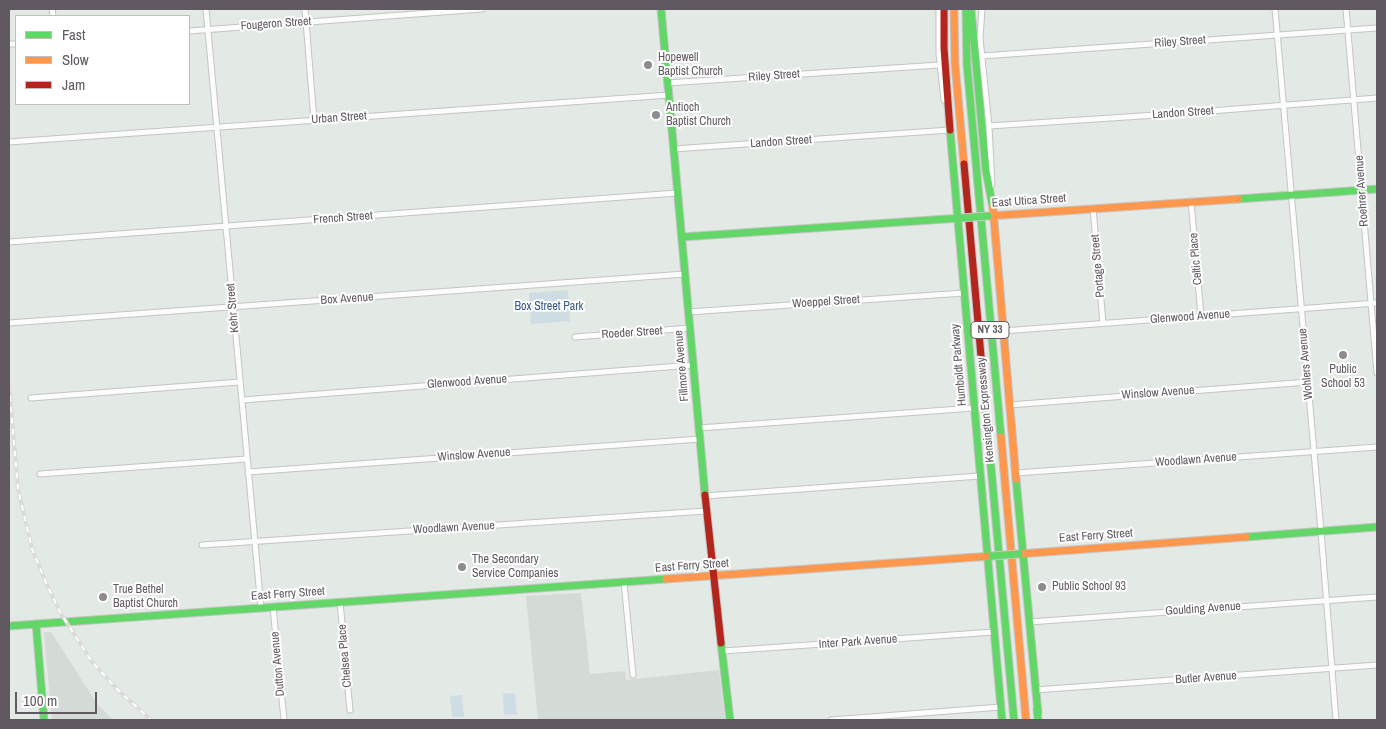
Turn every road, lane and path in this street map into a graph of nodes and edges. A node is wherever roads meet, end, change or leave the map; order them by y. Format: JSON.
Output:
{"nodes":[{"id":1,"x":206,"y":9,"type":"edge"},
{"id":2,"x":305,"y":9,"type":"edge"},
{"id":3,"x":482,"y":9,"type":"edge"},
{"id":4,"x":662,"y":9,"type":"edge"},
{"id":5,"x":939,"y":9,"type":"edge"},
{"id":6,"x":944,"y":9,"type":"edge"},
{"id":7,"x":954,"y":9,"type":"edge"},
{"id":8,"x":966,"y":9,"type":"edge"},
{"id":9,"x":971,"y":9,"type":"edge"},
{"id":10,"x":982,"y":9,"type":"edge"},
{"id":11,"x":1275,"y":9,"type":"edge"},
{"id":12,"x":1346,"y":9,"type":"edge"},
{"id":13,"x":432,"y":10,"type":"edge"},
{"id":14,"x":306,"y":22,"type":"junction"},
{"id":15,"x":1377,"y":28,"type":"edge"},
{"id":16,"x":208,"y":29,"type":"junction"},
{"id":17,"x":190,"y":30,"type":"edge"},
{"id":18,"x":1348,"y":30,"type":"junction"},
{"id":19,"x":1277,"y":35,"type":"junction"},
{"id":20,"x":982,"y":56,"type":"junction"},
{"id":21,"x":939,"y":65,"type":"junction"},
{"id":22,"x":668,"y":83,"type":"junction"},
{"id":23,"x":669,"y":95,"type":"junction"},
{"id":24,"x":1377,"y":98,"type":"edge"},
{"id":25,"x":1354,"y":100,"type":"junction"},
{"id":26,"x":1283,"y":106,"type":"junction"},
{"id":27,"x":314,"y":120,"type":"junction"},
{"id":28,"x":989,"y":126,"type":"junction"},
{"id":29,"x":217,"y":127,"type":"junction"},
{"id":30,"x":950,"y":130,"type":"junction"},
{"id":31,"x":9,"y":142,"type":"edge"},
{"id":32,"x":673,"y":148,"type":"junction"},
{"id":33,"x":1377,"y":188,"type":"edge"},
{"id":34,"x":1362,"y":190,"type":"junction"},
{"id":35,"x":677,"y":194,"type":"junction"},
{"id":36,"x":1291,"y":195,"type":"junction"},
{"id":37,"x":1191,"y":201,"type":"junction"},
{"id":38,"x":1093,"y":208,"type":"junction"},
{"id":39,"x":991,"y":213,"type":"junction"},
{"id":40,"x":959,"y":218,"type":"junction"},
{"id":41,"x":226,"y":227,"type":"junction"},
{"id":42,"x":682,"y":237,"type":"junction"},
{"id":43,"x":9,"y":242,"type":"edge"},
{"id":44,"x":685,"y":274,"type":"junction"},
{"id":45,"x":964,"y":293,"type":"junction"},
{"id":46,"x":1374,"y":303,"type":"edge"},
{"id":47,"x":233,"y":307,"type":"junction"},
{"id":48,"x":1302,"y":310,"type":"junction"},
{"id":49,"x":688,"y":312,"type":"junction"},
{"id":50,"x":1201,"y":316,"type":"junction"},
{"id":51,"x":9,"y":323,"type":"edge"},
{"id":52,"x":1103,"y":324,"type":"junction"},
{"id":53,"x":690,"y":328,"type":"junction"},
{"id":54,"x":1002,"y":331,"type":"junction"},
{"id":55,"x":575,"y":337,"type":"dead end"},
{"id":56,"x":693,"y":365,"type":"junction"},
{"id":57,"x":1377,"y":373,"type":"edge"},
{"id":58,"x":240,"y":382,"type":"junction"},
{"id":59,"x":1308,"y":382,"type":"junction"},
{"id":60,"x":31,"y":398,"type":"dead end"},
{"id":61,"x":242,"y":400,"type":"junction"},
{"id":62,"x":1009,"y":405,"type":"junction"},
{"id":63,"x":974,"y":408,"type":"junction"},
{"id":64,"x":699,"y":428,"type":"junction"},
{"id":65,"x":700,"y":438,"type":"junction"},
{"id":66,"x":1377,"y":447,"type":"edge"},
{"id":67,"x":1314,"y":451,"type":"junction"},
{"id":68,"x":247,"y":459,"type":"junction"},
{"id":69,"x":248,"y":472,"type":"junction"},
{"id":70,"x":1016,"y":473,"type":"junction"},
{"id":71,"x":40,"y":474,"type":"dead end"},
{"id":72,"x":980,"y":476,"type":"junction"},
{"id":73,"x":705,"y":496,"type":"junction"},
{"id":74,"x":706,"y":511,"type":"junction"},
{"id":75,"x":1377,"y":527,"type":"edge"},
{"id":76,"x":1321,"y":531,"type":"junction"},
{"id":77,"x":255,"y":541,"type":"junction"},
{"id":78,"x":202,"y":545,"type":"dead end"},
{"id":79,"x":1021,"y":553,"type":"junction"},
{"id":80,"x":990,"y":556,"type":"junction"},
{"id":81,"x":714,"y":576,"type":"junction"},
{"id":82,"x":624,"y":582,"type":"junction"},
{"id":83,"x":1377,"y":596,"type":"edge"},
{"id":84,"x":1327,"y":600,"type":"junction"},
{"id":85,"x":340,"y":602,"type":"junction"},
{"id":86,"x":273,"y":607,"type":"junction"},
{"id":87,"x":261,"y":608,"type":"junction"},
{"id":88,"x":1029,"y":622,"type":"junction"},
{"id":89,"x":36,"y":624,"type":"junction"},
{"id":90,"x":9,"y":626,"type":"edge"},
{"id":91,"x":994,"y":632,"type":"junction"},
{"id":92,"x":723,"y":651,"type":"junction"},
{"id":93,"x":1377,"y":665,"type":"edge"},
{"id":94,"x":1332,"y":668,"type":"junction"},
{"id":95,"x":633,"y":675,"type":"dead end"},
{"id":96,"x":1035,"y":690,"type":"junction"},
{"id":97,"x":1001,"y":707,"type":"junction"},
{"id":98,"x":350,"y":710,"type":"dead end"},
{"id":99,"x":916,"y":717,"type":"edge"},
{"id":100,"x":44,"y":720,"type":"edge"},
{"id":101,"x":284,"y":720,"type":"edge"},
{"id":102,"x":730,"y":720,"type":"edge"},
{"id":103,"x":831,"y":720,"type":"edge"},
{"id":104,"x":1002,"y":720,"type":"edge"},
{"id":105,"x":1014,"y":720,"type":"edge"},
{"id":106,"x":1026,"y":720,"type":"edge"},
{"id":107,"x":1038,"y":720,"type":"edge"},
{"id":108,"x":1336,"y":720,"type":"edge"}],
"edges":[{"from":1,"to":16,"type":"street","name":"Kehr Street"},
{"from":2,"to":14,"type":"street"},
{"from":3,"to":13,"type":"street","name":"Fougeron Street"},
{"from":4,"to":22,"type":"main road","name":"Fillmore Avenue"},
{"from":5,"to":21,"type":"street","name":"Humboldt Parkway"},
{"from":6,"to":30,"type":"main road"},
{"from":7,"to":105,"type":"main road","name":"Kensington Expressway","number":"NY 33"},
{"from":8,"to":106,"type":"main road","name":"Kensington Expressway","number":"NY 33"},
{"from":9,"to":39,"type":"main road"},
{"from":10,"to":20,"type":"street"},
{"from":11,"to":19,"type":"street","name":"Wohlers Avenue"},
{"from":12,"to":18,"type":"street","name":"Roehrer Avenue"},
{"from":13,"to":14,"type":"street","name":"Fougeron Street"},
{"from":14,"to":16,"type":"street","name":"Fougeron Street"},
{"from":14,"to":27,"type":"street"},
{"from":15,"to":18,"type":"street","name":"Riley Street"},
{"from":16,"to":17,"type":"street","name":"Fougeron Street"},
{"from":16,"to":29,"type":"street","name":"Kehr Street"},
{"from":18,"to":19,"type":"street","name":"Riley Street"},
{"from":18,"to":25,"type":"street","name":"Roehrer Avenue"},
{"from":19,"to":20,"type":"street","name":"Riley Street"},
{"from":19,"to":26,"type":"street","name":"Wohlers Avenue"},
{"from":20,"to":28,"type":"street"},
{"from":21,"to":22,"type":"street","name":"Riley Street"},
{"from":21,"to":30,"type":"street","name":"Humboldt Parkway"},
{"from":22,"to":23,"type":"main road","name":"Fillmore Avenue"},
{"from":23,"to":27,"type":"street","name":"Urban Street"},
{"from":23,"to":32,"type":"main road","name":"Fillmore Avenue"},
{"from":24,"to":25,"type":"street","name":"Landon Street"},
{"from":25,"to":26,"type":"street","name":"Landon Street"},
{"from":25,"to":34,"type":"street","name":"Roehrer Avenue"},
{"from":26,"to":28,"type":"street","name":"Landon Street"},
{"from":26,"to":36,"type":"street","name":"Wohlers Avenue"},
{"from":27,"to":29,"type":"street","name":"Urban Street"},
{"from":28,"to":39,"type":"street"},
{"from":29,"to":31,"type":"street","name":"Urban Street"},
{"from":29,"to":41,"type":"street","name":"Kehr Street"},
{"from":30,"to":32,"type":"street","name":"Landon Street"},
{"from":30,"to":40,"type":"main road","name":"Humboldt Parkway"},
{"from":32,"to":35,"type":"main road","name":"Fillmore Avenue"},
{"from":33,"to":34,"type":"main road","name":"East Utica Street"},
{"from":34,"to":36,"type":"main road","name":"East Utica Street"},
{"from":34,"to":46,"type":"street","name":"Roehrer Avenue"},
{"from":35,"to":41,"type":"street","name":"French Street"},
{"from":35,"to":42,"type":"main road","name":"Fillmore Avenue"},
{"from":36,"to":37,"type":"main road","name":"East Utica Street"},
{"from":36,"to":48,"type":"street","name":"Wohlers Avenue"},
{"from":37,"to":38,"type":"main road","name":"East Utica Street"},
{"from":37,"to":50,"type":"street","name":"Celtic Place"},
{"from":38,"to":39,"type":"main road","name":"East Utica Street"},
{"from":38,"to":52,"type":"street","name":"Portage Street"},
{"from":39,"to":40,"type":"main road","name":"East Utica Street","bridge":true},
{"from":39,"to":54,"type":"main road"},
{"from":40,"to":42,"type":"main road","name":"East Utica Street"},
{"from":40,"to":45,"type":"main road","name":"Humboldt Parkway"},
{"from":41,"to":43,"type":"street","name":"French Street"},
{"from":41,"to":47,"type":"street","name":"Kehr Street"},
{"from":42,"to":44,"type":"main road","name":"Fillmore Avenue"},
{"from":44,"to":47,"type":"street","name":"Box Avenue"},
{"from":44,"to":49,"type":"main road","name":"Fillmore Avenue"},
{"from":45,"to":49,"type":"street","name":"Woeppel Street"},
{"from":45,"to":63,"type":"main road","name":"Humboldt Parkway"},
{"from":46,"to":48,"type":"street","name":"Glenwood Avenue"},
{"from":46,"to":57,"type":"street","name":"Roehrer Avenue"},
{"from":47,"to":51,"type":"street","name":"Box Avenue"},
{"from":47,"to":58,"type":"street","name":"Kehr Street"},
{"from":48,"to":50,"type":"street","name":"Glenwood Avenue"},
{"from":48,"to":59,"type":"street","name":"Wohlers Avenue"},
{"from":49,"to":53,"type":"main road","name":"Fillmore Avenue"},
{"from":50,"to":52,"type":"street","name":"Glenwood Avenue"},
{"from":52,"to":54,"type":"street","name":"Glenwood Avenue"},
{"from":53,"to":55,"type":"street","name":"Roeder Street"},
{"from":53,"to":56,"type":"main road","name":"Fillmore Avenue"},
{"from":54,"to":62,"type":"main road"},
{"from":56,"to":61,"type":"street","name":"Glenwood Avenue"},
{"from":56,"to":64,"type":"main road","name":"Fillmore Avenue"},
{"from":58,"to":60,"type":"street"},
{"from":58,"to":61,"type":"street","name":"Kehr Street"},
{"from":59,"to":62,"type":"street","name":"Winslow Avenue"},
{"from":59,"to":67,"type":"street","name":"Wohlers Avenue"},
{"from":61,"to":68,"type":"street","name":"Kehr Street"},
{"from":62,"to":70,"type":"main road"},
{"from":63,"to":64,"type":"street"},
{"from":63,"to":72,"type":"main road","name":"Humboldt Parkway"},
{"from":64,"to":65,"type":"main road","name":"Fillmore Avenue"},
{"from":65,"to":69,"type":"street","name":"Winslow Avenue"},
{"from":65,"to":73,"type":"main road","name":"Fillmore Avenue"},
{"from":66,"to":67,"type":"street","name":"Woodlawn Avenue"},
{"from":67,"to":70,"type":"street","name":"Woodlawn Avenue"},
{"from":67,"to":76,"type":"street","name":"Wohlers Avenue"},
{"from":68,"to":69,"type":"street","name":"Kehr Street"},
{"from":68,"to":71,"type":"street"},
{"from":69,"to":77,"type":"street","name":"Kehr Street"},
{"from":70,"to":79,"type":"main road"},
{"from":72,"to":73,"type":"street"},
{"from":72,"to":80,"type":"main road","name":"Humboldt Parkway"},
{"from":73,"to":74,"type":"main road","name":"Fillmore Avenue"},
{"from":74,"to":77,"type":"street","name":"Woodlawn Avenue"},
{"from":74,"to":81,"type":"main road","name":"Fillmore Avenue"},
{"from":75,"to":76,"type":"main road","name":"East Ferry Street"},
{"from":76,"to":79,"type":"main road","name":"East Ferry Street"},
{"from":76,"to":84,"type":"street","name":"Wohlers Avenue"},
{"from":77,"to":78,"type":"street","name":"Woodlawn Avenue"},
{"from":77,"to":87,"type":"street","name":"Kehr Street"},
{"from":79,"to":80,"type":"main road","name":"East Ferry Street","bridge":true},
{"from":79,"to":88,"type":"main road"},
{"from":80,"to":81,"type":"main road","name":"East Ferry Street"},
{"from":80,"to":91,"type":"main road","name":"Humboldt Parkway"},
{"from":81,"to":82,"type":"main road","name":"East Ferry Street"},
{"from":81,"to":92,"type":"main road","name":"Fillmore Avenue"},
{"from":82,"to":85,"type":"main road","name":"East Ferry Street"},
{"from":82,"to":95,"type":"street"},
{"from":83,"to":84,"type":"street","name":"Goulding Avenue"},
{"from":84,"to":88,"type":"street","name":"Goulding Avenue"},
{"from":84,"to":94,"type":"street","name":"Wohlers Avenue"},
{"from":85,"to":86,"type":"main road","name":"East Ferry Street"},
{"from":85,"to":98,"type":"street","name":"Chelsea Place"},
{"from":86,"to":87,"type":"main road","name":"East Ferry Street"},
{"from":86,"to":101,"type":"street","name":"Dutton Avenue"},
{"from":87,"to":89,"type":"main road","name":"East Ferry Street"},
{"from":88,"to":96,"type":"main road"},
{"from":89,"to":90,"type":"main road","name":"East Ferry Street"},
{"from":89,"to":100,"type":"main road"},
{"from":91,"to":92,"type":"street","name":"Inter Park Avenue"},
{"from":91,"to":97,"type":"main road","name":"Humboldt Parkway"},
{"from":92,"to":102,"type":"main road","name":"Fillmore Avenue"},
{"from":93,"to":94,"type":"street","name":"Butler Avenue"},
{"from":94,"to":96,"type":"street","name":"Butler Avenue"},
{"from":94,"to":108,"type":"street","name":"Wohlers Avenue"},
{"from":96,"to":107,"type":"main road"},
{"from":97,"to":99,"type":"street"},
{"from":97,"to":104,"type":"main road","name":"Humboldt Parkway"},
{"from":99,"to":103,"type":"street"}]}
